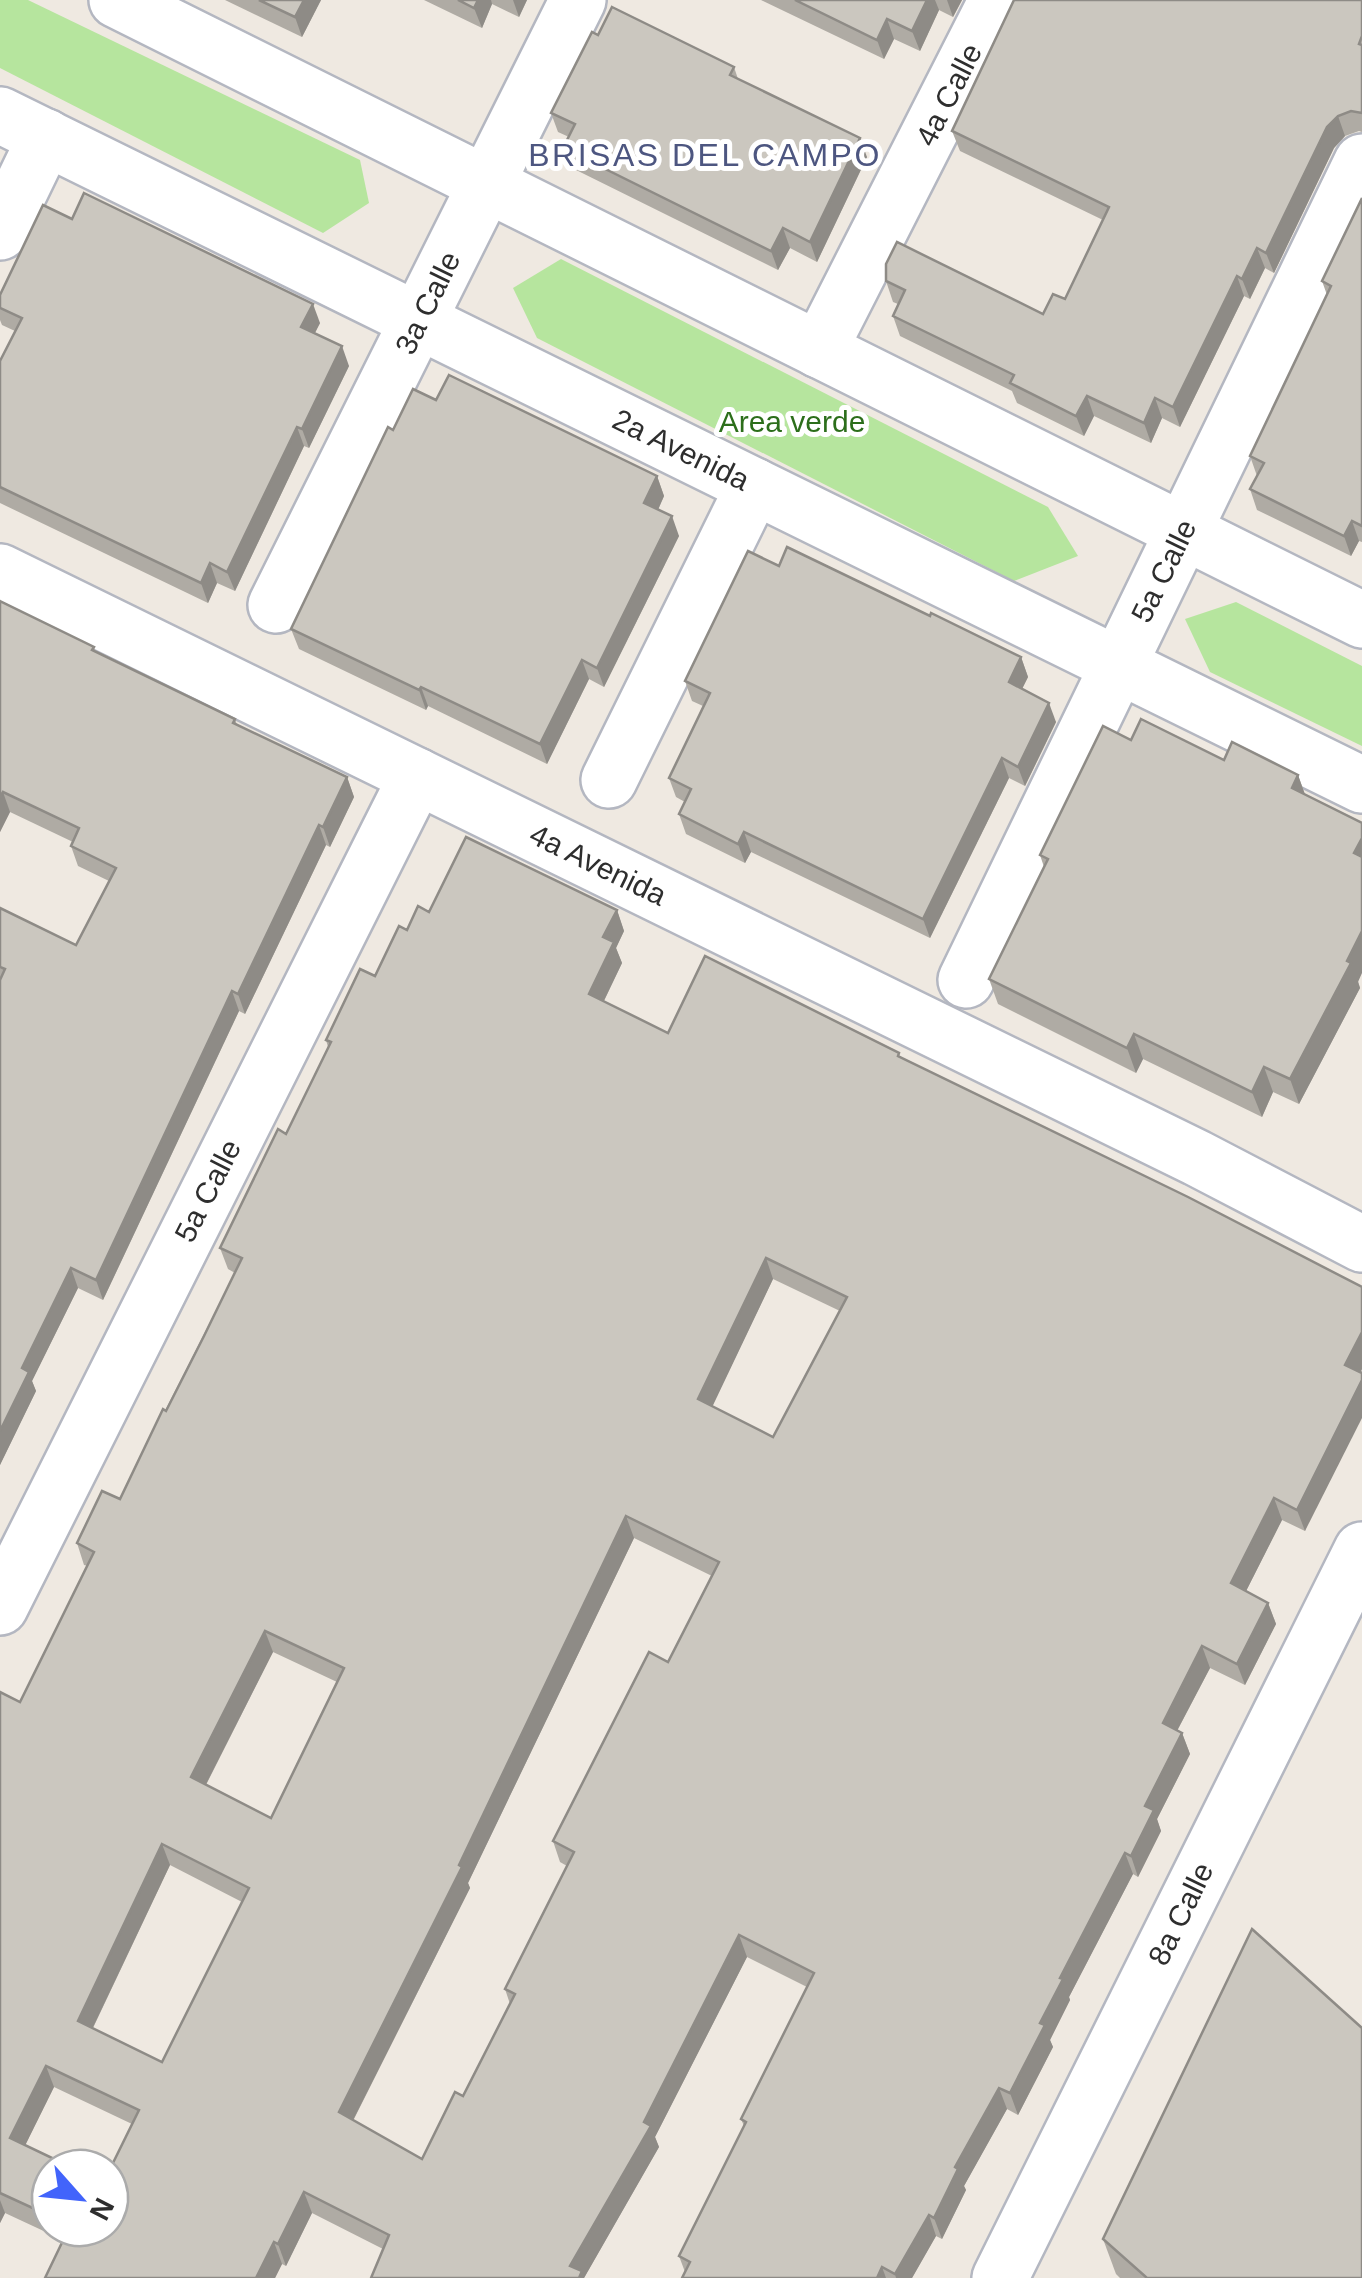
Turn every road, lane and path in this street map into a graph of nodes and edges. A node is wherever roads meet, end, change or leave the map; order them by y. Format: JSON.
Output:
{"nodes":[{"id":1,"x":118,"y":0,"type":"edge"},
{"id":2,"x":578,"y":0,"type":"edge"},
{"id":3,"x":998,"y":0,"type":"edge"},
{"id":4,"x":23,"y":126,"type":"edge"},
{"id":5,"x":1362,"y":162,"type":"edge"},
{"id":6,"x":486,"y":184,"type":"junction"},
{"id":7,"x":0,"y":232,"type":"edge"},
{"id":8,"x":419,"y":322,"type":"junction"},
{"id":9,"x":819,"y":350,"type":"junction"},
{"id":10,"x":754,"y":486,"type":"junction"},
{"id":11,"x":1182,"y":532,"type":"junction"},
{"id":12,"x":0,"y":572,"type":"edge"},
{"id":13,"x":276,"y":605,"type":"dead end"},
{"id":14,"x":1362,"y":620,"type":"edge"},
{"id":15,"x":1118,"y":665,"type":"junction"},
{"id":16,"x":417,"y":776,"type":"junction"},
{"id":17,"x":609,"y":780,"type":"dead end"},
{"id":18,"x":1362,"y":786,"type":"edge"},
{"id":19,"x":966,"y":980,"type":"dead end"},
{"id":20,"x":1362,"y":1244,"type":"edge"},
{"id":21,"x":1362,"y":1550,"type":"edge"},
{"id":22,"x":0,"y":1606,"type":"edge"},
{"id":23,"x":1000,"y":2278,"type":"edge"}],
"edges":[{"from":1,"to":6,"type":"street"},
{"from":2,"to":6,"type":"street","name":"3a Calle"},
{"from":3,"to":9,"type":"street","name":"4a Calle"},
{"from":4,"to":7,"type":"street"},
{"from":4,"to":8,"type":"street","name":"2a Avenida"},
{"from":5,"to":11,"type":"street","name":"5a Calle"},
{"from":6,"to":8,"type":"street","name":"3a Calle"},
{"from":6,"to":9,"type":"street"},
{"from":8,"to":10,"type":"street","name":"2a Avenida"},
{"from":8,"to":13,"type":"street","name":"3a Calle"},
{"from":9,"to":11,"type":"street"},
{"from":10,"to":15,"type":"street","name":"2a Avenida"},
{"from":10,"to":17,"type":"street"},
{"from":11,"to":14,"type":"street"},
{"from":11,"to":15,"type":"street","name":"5a Calle"},
{"from":12,"to":16,"type":"street","name":"4a Avenida"},
{"from":15,"to":18,"type":"street","name":"2a Avenida"},
{"from":15,"to":19,"type":"street","name":"5a Calle"},
{"from":16,"to":20,"type":"street","name":"4a Avenida"},
{"from":16,"to":22,"type":"street","name":"5a Calle"},
{"from":21,"to":23,"type":"street","name":"8a Calle"}]}
